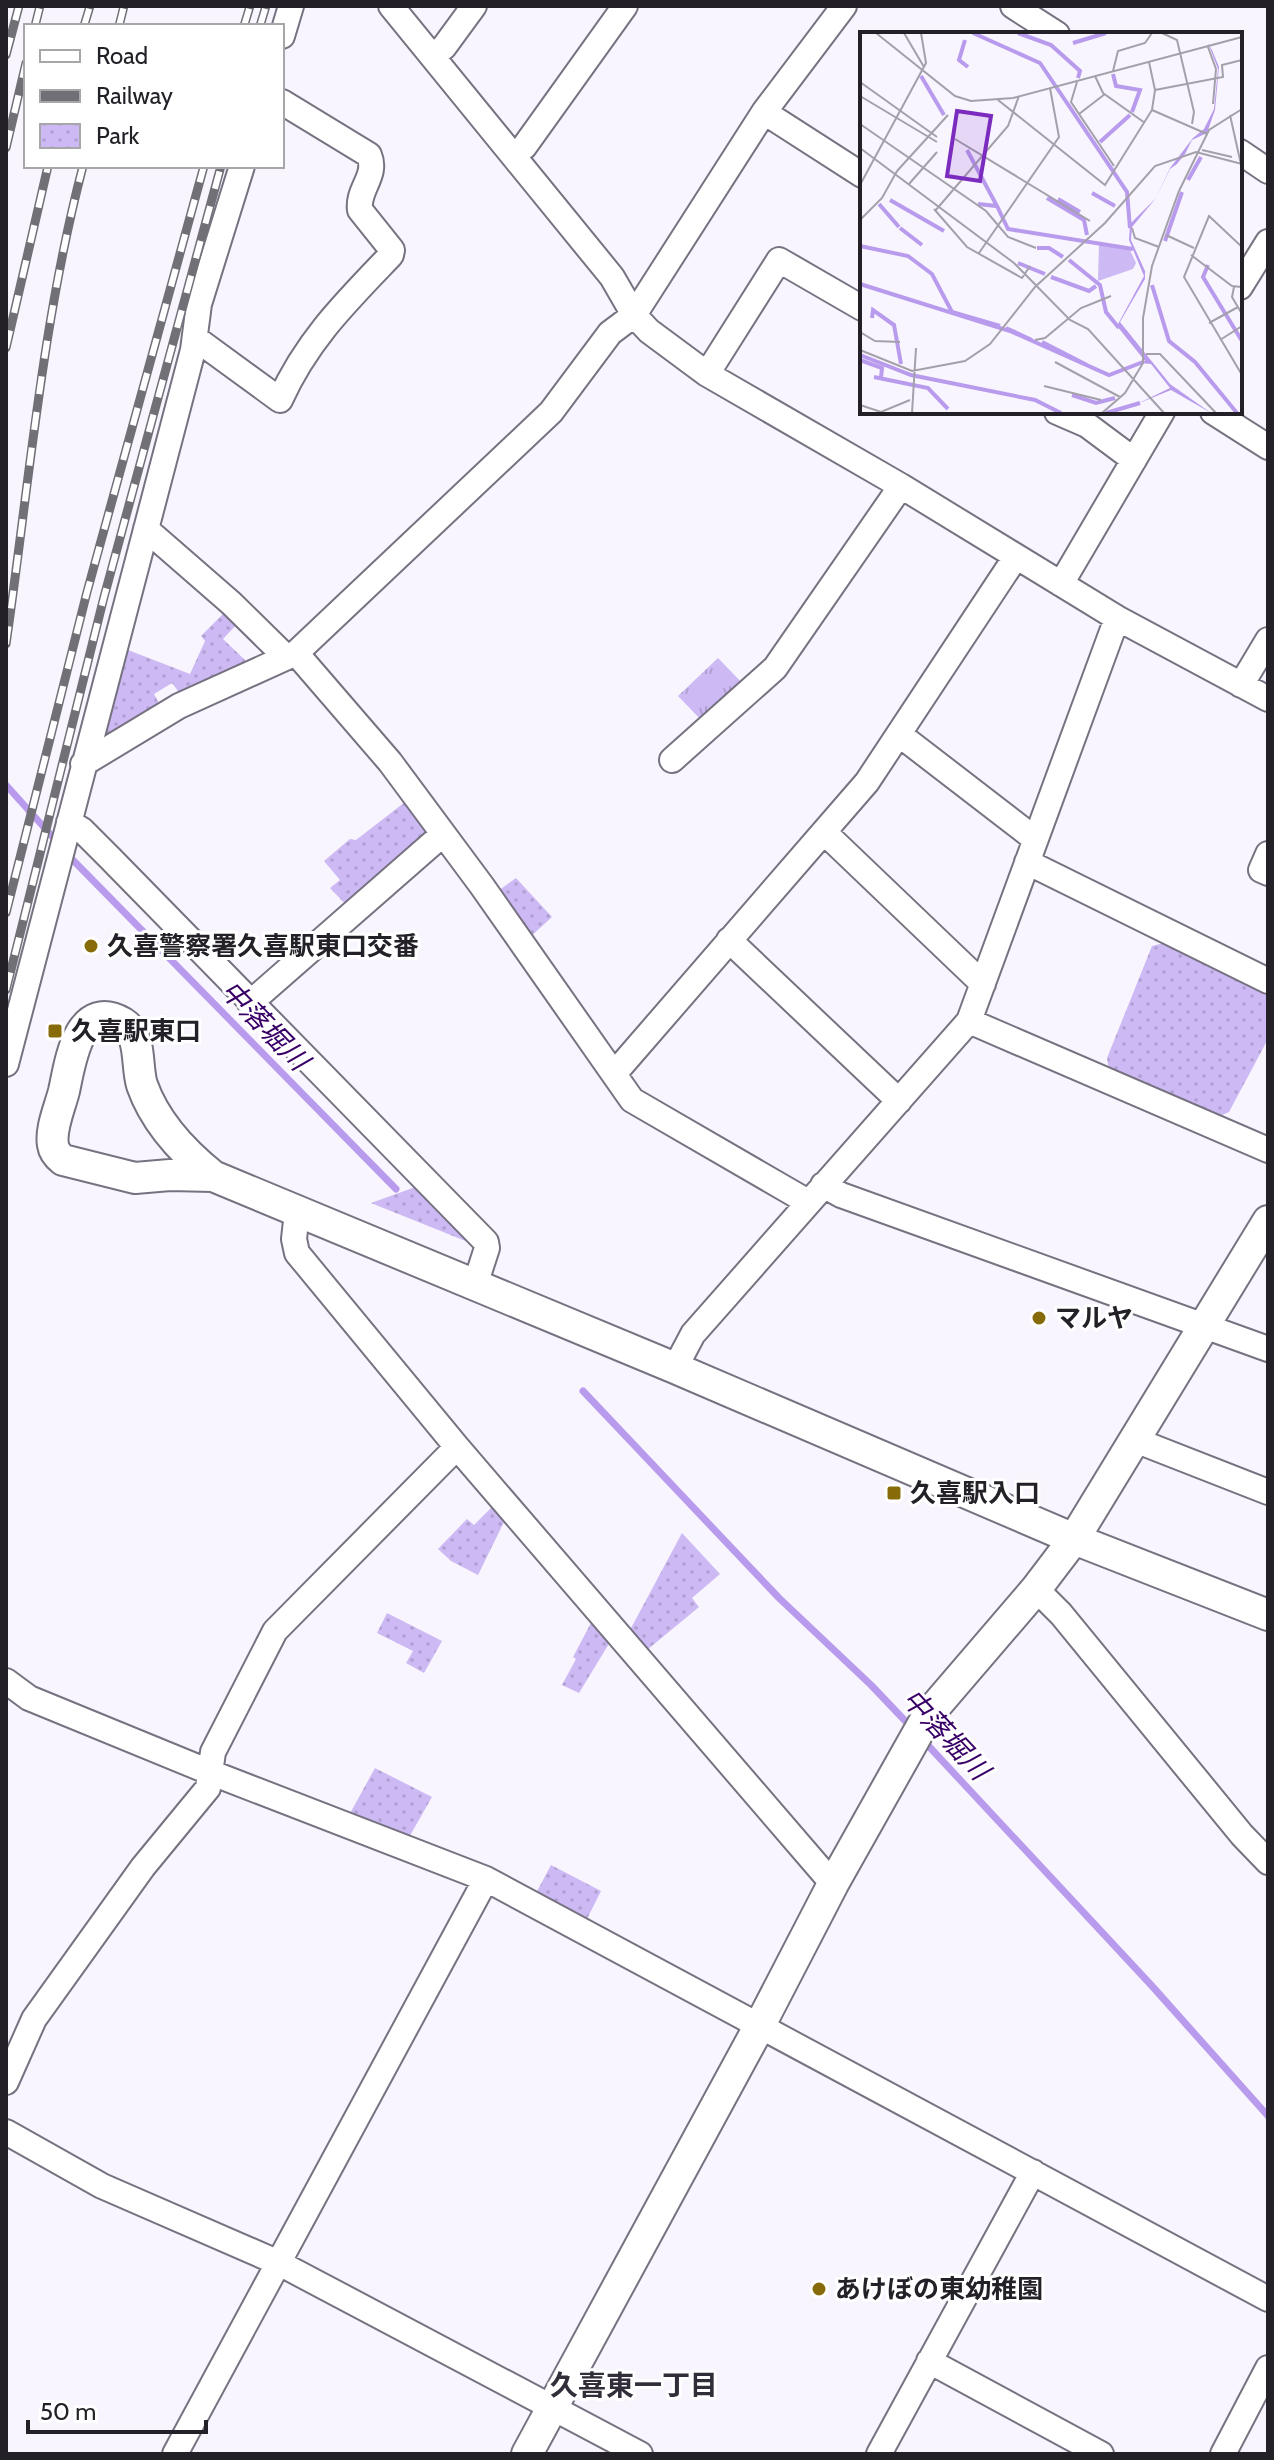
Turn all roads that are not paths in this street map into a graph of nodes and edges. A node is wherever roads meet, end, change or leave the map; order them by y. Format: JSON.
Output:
{"nodes":[{"id":1,"x":291,"y":6,"type":"edge"},
{"id":2,"x":391,"y":6,"type":"edge"},
{"id":3,"x":474,"y":6,"type":"edge"},
{"id":4,"x":625,"y":6,"type":"edge"},
{"id":5,"x":844,"y":6,"type":"edge"},
{"id":6,"x":1013,"y":6,"type":"edge"},
{"id":7,"x":284,"y":29,"type":"edge"},
{"id":8,"x":1054,"y":32,"type":"edge"},
{"id":9,"x":433,"y":56,"type":"junction"},
{"id":10,"x":284,"y":103,"type":"edge"},
{"id":11,"x":764,"y":112,"type":"junction"},
{"id":12,"x":1242,"y":153,"type":"edge"},
{"id":13,"x":514,"y":155,"type":"junction"},
{"id":14,"x":241,"y":168,"type":"edge"},
{"id":15,"x":1267,"y":169,"type":"edge"},
{"id":16,"x":860,"y":174,"type":"edge"},
{"id":17,"x":1268,"y":242,"type":"edge"},
{"id":18,"x":1242,"y":284,"type":"edge"},
{"id":19,"x":860,"y":307,"type":"edge"},
{"id":20,"x":634,"y":315,"type":"junction"},
{"id":21,"x":195,"y":338,"type":"junction"},
{"id":22,"x":707,"y":374,"type":"junction"},
{"id":23,"x":1062,"y":414,"type":"edge"},
{"id":24,"x":1161,"y":414,"type":"edge"},
{"id":25,"x":1216,"y":414,"type":"edge"},
{"id":26,"x":1268,"y":447,"type":"edge"},
{"id":27,"x":1134,"y":460,"type":"junction"},
{"id":28,"x":901,"y":486,"type":"junction"},
{"id":29,"x":146,"y":529,"type":"junction"},
{"id":30,"x":1015,"y":558,"type":"junction"},
{"id":31,"x":1061,"y":584,"type":"junction"},
{"id":32,"x":1117,"y":618,"type":"junction"},
{"id":33,"x":1268,"y":640,"type":"edge"},
{"id":34,"x":290,"y":655,"type":"junction"},
{"id":35,"x":1241,"y":685,"type":"junction"},
{"id":36,"x":1268,"y":699,"type":"edge"},
{"id":37,"x":900,"y":735,"type":"junction"},
{"id":38,"x":672,"y":760,"type":"dead end"},
{"id":39,"x":83,"y":764,"type":"junction"},
{"id":40,"x":68,"y":826,"type":"junction"},
{"id":41,"x":825,"y":833,"type":"junction"},
{"id":42,"x":442,"y":835,"type":"junction"},
{"id":43,"x":1031,"y":850,"type":"junction"},
{"id":44,"x":1268,"y":854,"type":"edge"},
{"id":45,"x":1268,"y":873,"type":"edge"},
{"id":46,"x":729,"y":940,"type":"junction"},
{"id":47,"x":1268,"y":981,"type":"edge"},
{"id":48,"x":983,"y":984,"type":"junction"},
{"id":49,"x":250,"y":1003,"type":"junction"},
{"id":50,"x":969,"y":1021,"type":"junction"},
{"id":51,"x":6,"y":1064,"type":"edge"},
{"id":52,"x":614,"y":1074,"type":"junction"},
{"id":53,"x":899,"y":1101,"type":"junction"},
{"id":54,"x":1268,"y":1150,"type":"edge"},
{"id":55,"x":213,"y":1176,"type":"junction"},
{"id":56,"x":816,"y":1194,"type":"junction"},
{"id":57,"x":297,"y":1212,"type":"junction"},
{"id":58,"x":1268,"y":1221,"type":"edge"},
{"id":59,"x":475,"y":1285,"type":"junction"},
{"id":60,"x":1203,"y":1326,"type":"junction"},
{"id":61,"x":1268,"y":1349,"type":"edge"},
{"id":62,"x":675,"y":1368,"type":"junction"},
{"id":63,"x":1135,"y":1440,"type":"junction"},
{"id":64,"x":457,"y":1447,"type":"junction"},
{"id":65,"x":1268,"y":1492,"type":"edge"},
{"id":66,"x":1074,"y":1539,"type":"junction"},
{"id":67,"x":1036,"y":1589,"type":"junction"},
{"id":68,"x":1268,"y":1615,"type":"edge"},
{"id":69,"x":6,"y":1681,"type":"edge"},
{"id":70,"x":212,"y":1773,"type":"junction"},
{"id":71,"x":1268,"y":1862,"type":"edge"},
{"id":72,"x":486,"y":1879,"type":"junction"},
{"id":73,"x":833,"y":1884,"type":"junction"},
{"id":74,"x":760,"y":2025,"type":"junction"},
{"id":75,"x":6,"y":2082,"type":"edge"},
{"id":76,"x":6,"y":2132,"type":"edge"},
{"id":77,"x":1033,"y":2172,"type":"junction"},
{"id":78,"x":279,"y":2263,"type":"junction"},
{"id":79,"x":1268,"y":2299,"type":"edge"},
{"id":80,"x":929,"y":2361,"type":"junction"},
{"id":81,"x":1268,"y":2368,"type":"edge"},
{"id":82,"x":553,"y":2407,"type":"junction"},
{"id":83,"x":175,"y":2454,"type":"edge"},
{"id":84,"x":527,"y":2454,"type":"edge"},
{"id":85,"x":640,"y":2454,"type":"edge"},
{"id":86,"x":879,"y":2454,"type":"edge"},
{"id":87,"x":1101,"y":2454,"type":"edge"},
{"id":88,"x":1223,"y":2454,"type":"edge"}],
"edges":[{"from":1,"to":7,"type":"street"},
{"from":2,"to":9,"type":"street"},
{"from":3,"to":9,"type":"street"},
{"from":4,"to":13,"type":"street"},
{"from":5,"to":11,"type":"street"},
{"from":6,"to":8,"type":"street"},
{"from":9,"to":13,"type":"street"},
{"from":10,"to":21,"type":"street"},
{"from":11,"to":16,"type":"street"},
{"from":11,"to":20,"type":"street"},
{"from":12,"to":15,"type":"street"},
{"from":13,"to":20,"type":"street"},
{"from":14,"to":21,"type":"street"},
{"from":17,"to":18,"type":"street"},
{"from":19,"to":22,"type":"street"},
{"from":20,"to":22,"type":"street"},
{"from":20,"to":34,"type":"street"},
{"from":21,"to":29,"type":"street"},
{"from":22,"to":28,"type":"street"},
{"from":23,"to":27,"type":"street"},
{"from":24,"to":27,"type":"street"},
{"from":25,"to":26,"type":"street"},
{"from":27,"to":31,"type":"street"},
{"from":28,"to":30,"type":"street"},
{"from":28,"to":38,"type":"street"},
{"from":29,"to":34,"type":"street"},
{"from":29,"to":39,"type":"street"},
{"from":30,"to":31,"type":"street"},
{"from":30,"to":37,"type":"street"},
{"from":31,"to":32,"type":"street"},
{"from":32,"to":35,"type":"street"},
{"from":32,"to":43,"type":"street"},
{"from":33,"to":35,"type":"street"},
{"from":34,"to":39,"type":"street"},
{"from":34,"to":42,"type":"street"},
{"from":35,"to":36,"type":"street"},
{"from":37,"to":41,"type":"street"},
{"from":37,"to":43,"type":"street"},
{"from":39,"to":40,"type":"street"},
{"from":40,"to":49,"type":"street"},
{"from":40,"to":51,"type":"street"},
{"from":41,"to":46,"type":"street"},
{"from":41,"to":48,"type":"street"},
{"from":42,"to":49,"type":"street"},
{"from":42,"to":52,"type":"street"},
{"from":43,"to":47,"type":"street"},
{"from":43,"to":48,"type":"street"},
{"from":44,"to":45,"type":"street"},
{"from":46,"to":52,"type":"street"},
{"from":46,"to":53,"type":"street"},
{"from":48,"to":50,"type":"street"},
{"from":49,"to":59,"type":"street"},
{"from":50,"to":53,"type":"street"},
{"from":50,"to":54,"type":"street"},
{"from":52,"to":56,"type":"street"},
{"from":53,"to":56,"type":"street"},
{"from":55,"to":55,"type":"street"},
{"from":55,"to":57,"type":"street"},
{"from":56,"to":60,"type":"street"},
{"from":56,"to":62,"type":"street"},
{"from":57,"to":59,"type":"street"},
{"from":57,"to":64,"type":"street"},
{"from":58,"to":60,"type":"street"},
{"from":59,"to":62,"type":"street"},
{"from":60,"to":61,"type":"street"},
{"from":60,"to":63,"type":"street"},
{"from":62,"to":66,"type":"street"},
{"from":63,"to":65,"type":"street"},
{"from":63,"to":66,"type":"street"},
{"from":64,"to":70,"type":"street"},
{"from":64,"to":73,"type":"street"},
{"from":66,"to":67,"type":"street"},
{"from":66,"to":68,"type":"street"},
{"from":67,"to":71,"type":"street"},
{"from":67,"to":73,"type":"street"},
{"from":69,"to":70,"type":"street"},
{"from":70,"to":72,"type":"street"},
{"from":70,"to":75,"type":"street"},
{"from":72,"to":74,"type":"street"},
{"from":72,"to":78,"type":"street"},
{"from":73,"to":74,"type":"street"},
{"from":74,"to":77,"type":"street"},
{"from":74,"to":82,"type":"street"},
{"from":76,"to":78,"type":"street"},
{"from":77,"to":79,"type":"street"},
{"from":77,"to":80,"type":"street"},
{"from":78,"to":82,"type":"street"},
{"from":78,"to":83,"type":"street"},
{"from":80,"to":86,"type":"street"},
{"from":80,"to":87,"type":"street"},
{"from":81,"to":88,"type":"street"},
{"from":82,"to":84,"type":"street"},
{"from":82,"to":85,"type":"street"}]}
